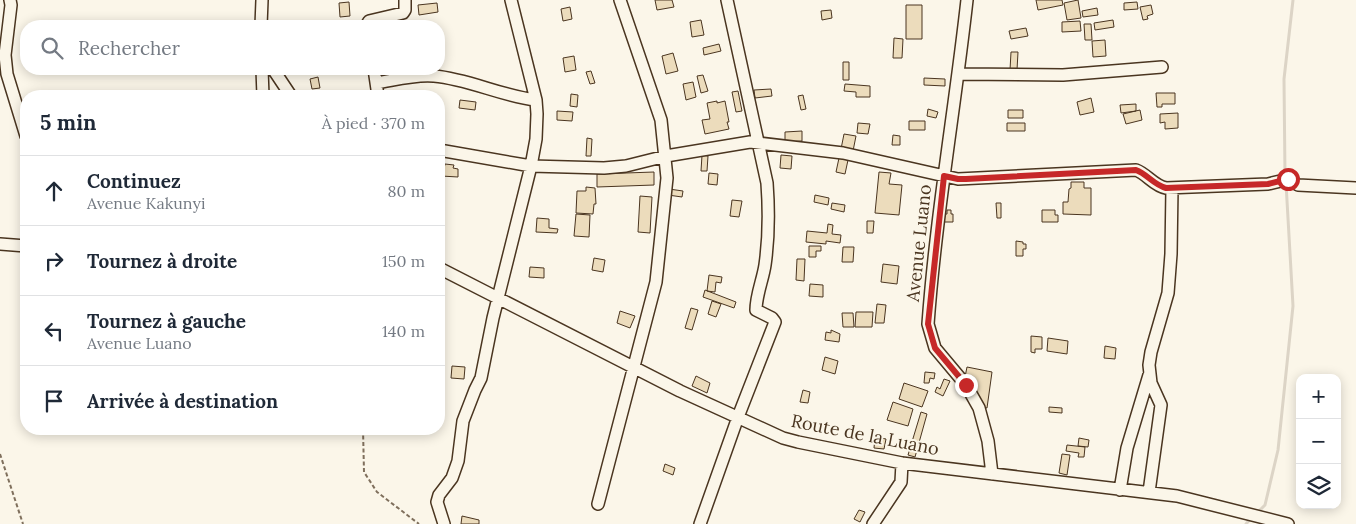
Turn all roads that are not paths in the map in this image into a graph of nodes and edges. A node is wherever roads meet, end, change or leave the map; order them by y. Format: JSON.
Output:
{"nodes":[{"id":1,"x":10,"y":0,"type":"edge"},
{"id":2,"x":262,"y":0,"type":"edge"},
{"id":3,"x":405,"y":0,"type":"edge"},
{"id":4,"x":511,"y":0,"type":"edge"},
{"id":5,"x":620,"y":0,"type":"edge"},
{"id":6,"x":727,"y":0,"type":"edge"},
{"id":7,"x":967,"y":0,"type":"edge"},
{"id":8,"x":261,"y":20,"type":"edge"},
{"id":9,"x":373,"y":20,"type":"edge"},
{"id":10,"x":1162,"y":67,"type":"dead end"},
{"id":11,"x":959,"y":74,"type":"junction"},
{"id":12,"x":262,"y":75,"type":"edge"},
{"id":13,"x":276,"y":75,"type":"edge"},
{"id":14,"x":375,"y":75,"type":"edge"},
{"id":15,"x":377,"y":83,"type":"junction"},
{"id":16,"x":263,"y":90,"type":"edge"},
{"id":17,"x":287,"y":90,"type":"edge"},
{"id":18,"x":378,"y":90,"type":"edge"},
{"id":19,"x":536,"y":100,"type":"junction"},
{"id":20,"x":20,"y":116,"type":"edge"},
{"id":21,"x":759,"y":143,"type":"junction"},
{"id":22,"x":445,"y":151,"type":"edge"},
{"id":23,"x":666,"y":156,"type":"junction"},
{"id":24,"x":531,"y":166,"type":"junction"},
{"id":25,"x":944,"y":176,"type":"junction"},
{"id":26,"x":1172,"y":188,"type":"junction"},
{"id":27,"x":1356,"y":188,"type":"edge"},
{"id":28,"x":0,"y":244,"type":"edge"},
{"id":29,"x":20,"y":246,"type":"edge"},
{"id":30,"x":445,"y":271,"type":"edge"},
{"id":31,"x":499,"y":300,"type":"junction"},
{"id":32,"x":633,"y":367,"type":"junction"},
{"id":33,"x":1149,"y":375,"type":"junction"},
{"id":34,"x":738,"y":416,"type":"junction"},
{"id":35,"x":902,"y":463,"type":"junction"},
{"id":36,"x":992,"y":474,"type":"junction"},
{"id":37,"x":1120,"y":490,"type":"junction"},
{"id":38,"x":1150,"y":492,"type":"junction"},
{"id":39,"x":598,"y":504,"type":"dead end"},
{"id":40,"x":444,"y":524,"type":"edge"},
{"id":41,"x":700,"y":524,"type":"edge"},
{"id":42,"x":873,"y":524,"type":"edge"},
{"id":43,"x":1288,"y":524,"type":"edge"}],
"edges":[{"from":1,"to":20,"type":"street"},
{"from":2,"to":8,"type":"street"},
{"from":3,"to":9,"type":"street"},
{"from":4,"to":19,"type":"street"},
{"from":5,"to":23,"type":"street"},
{"from":6,"to":21,"type":"street"},
{"from":7,"to":11,"type":"street","name":"Avenue Luano"},
{"from":10,"to":11,"type":"street"},
{"from":11,"to":25,"type":"street","name":"Avenue Luano"},
{"from":12,"to":16,"type":"street"},
{"from":13,"to":17,"type":"street"},
{"from":14,"to":15,"type":"street"},
{"from":15,"to":18,"type":"street"},
{"from":15,"to":19,"type":"street"},
{"from":19,"to":24,"type":"street"},
{"from":21,"to":23,"type":"street"},
{"from":21,"to":25,"type":"street"},
{"from":21,"to":34,"type":"street"},
{"from":22,"to":24,"type":"street"},
{"from":23,"to":24,"type":"street"},
{"from":23,"to":32,"type":"street"},
{"from":24,"to":31,"type":"street"},
{"from":25,"to":26,"type":"street"},
{"from":25,"to":36,"type":"street","name":"Avenue Luano"},
{"from":26,"to":27,"type":"street"},
{"from":26,"to":33,"type":"street"},
{"from":28,"to":29,"type":"street"},
{"from":30,"to":31,"type":"street","name":"Route de la Luano"},
{"from":31,"to":32,"type":"street","name":"Route de la Luano"},
{"from":31,"to":40,"type":"street"},
{"from":32,"to":34,"type":"street","name":"Route de la Luano"},
{"from":32,"to":39,"type":"street"},
{"from":33,"to":37,"type":"street"},
{"from":33,"to":38,"type":"street"},
{"from":34,"to":35,"type":"street","name":"Route de la Luano"},
{"from":34,"to":41,"type":"street"},
{"from":35,"to":36,"type":"street","name":"Route de la Luano"},
{"from":35,"to":42,"type":"street"},
{"from":36,"to":37,"type":"street","name":"Route de la Luano"},
{"from":37,"to":38,"type":"street","name":"Route de la Luano"},
{"from":38,"to":43,"type":"street","name":"Route de la Luano"}]}
